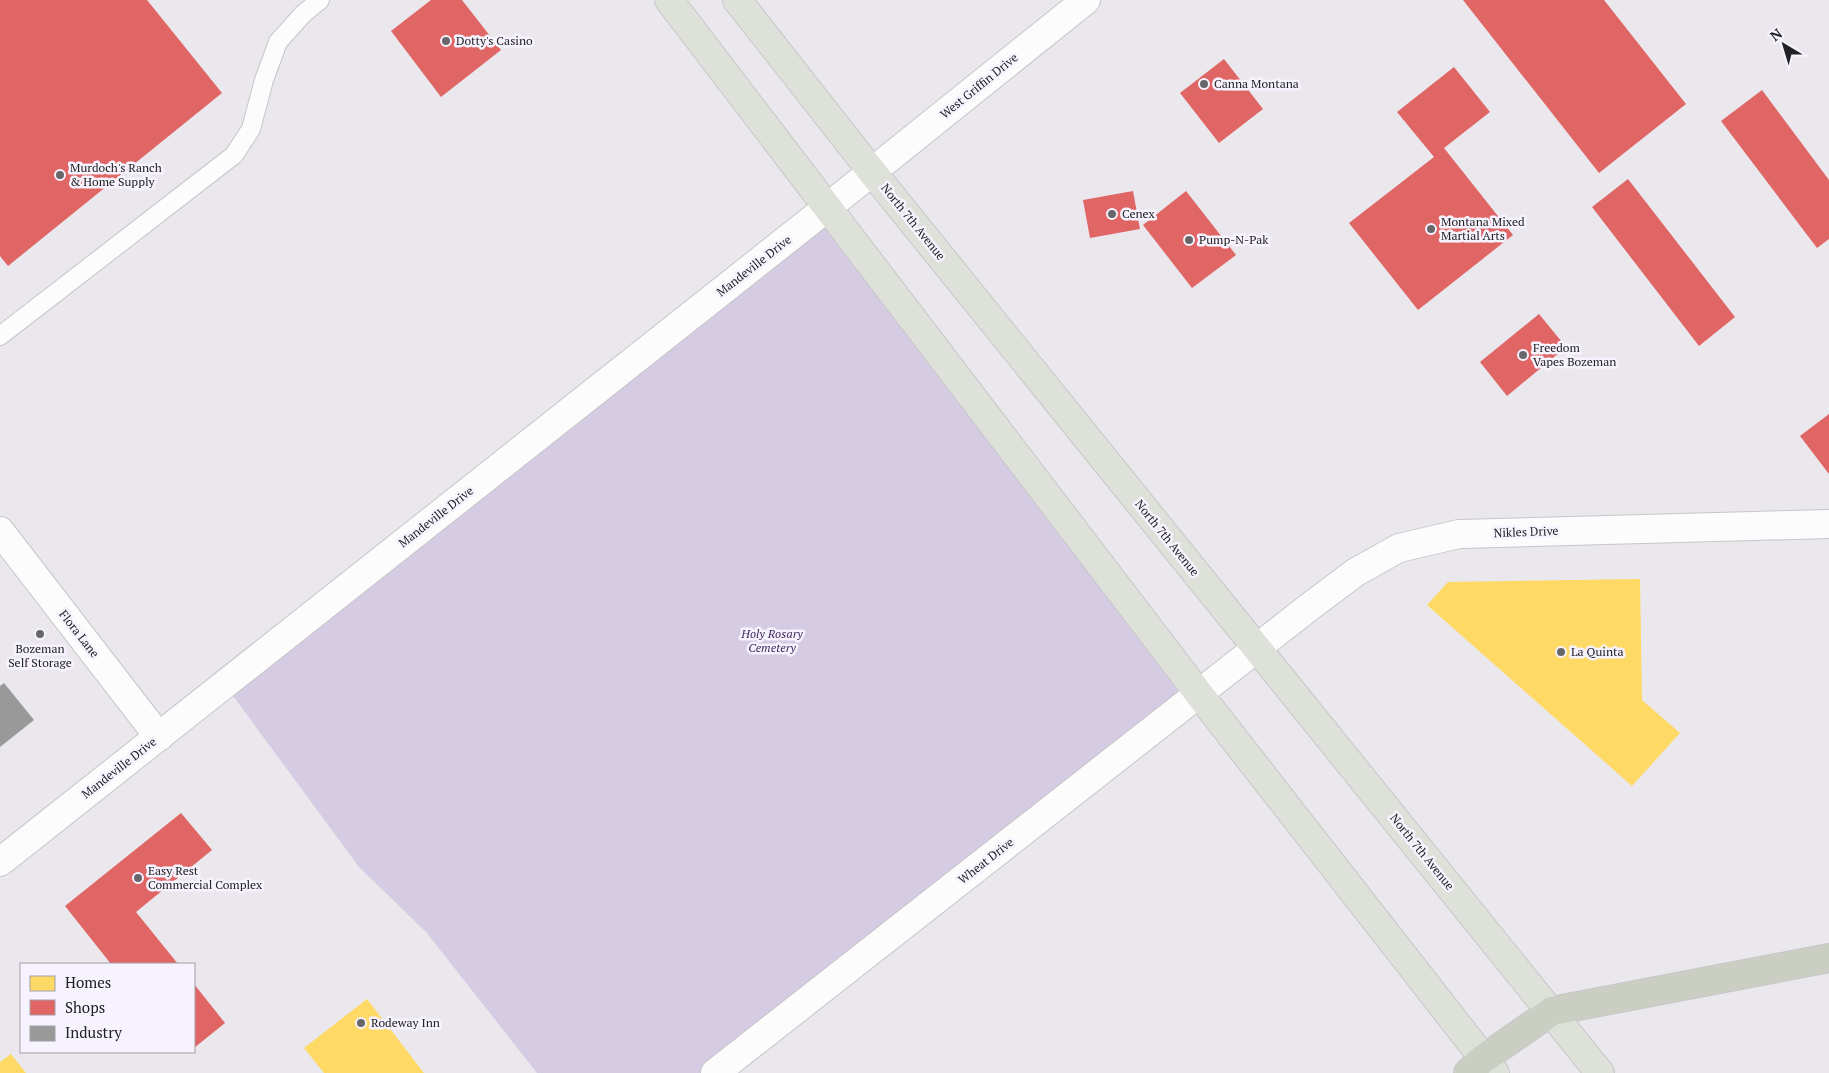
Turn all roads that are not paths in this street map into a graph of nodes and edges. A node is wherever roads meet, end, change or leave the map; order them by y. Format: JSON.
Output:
{"nodes":[{"id":1,"x":320,"y":0,"type":"edge"},
{"id":2,"x":669,"y":0,"type":"edge"},
{"id":3,"x":737,"y":0,"type":"edge"},
{"id":4,"x":1086,"y":0,"type":"edge"},
{"id":5,"x":872,"y":173,"type":"junction"},
{"id":6,"x":828,"y":207,"type":"junction"},
{"id":7,"x":0,"y":336,"type":"edge"},
{"id":8,"x":1829,"y":524,"type":"edge"},
{"id":9,"x":0,"y":531,"type":"edge"},
{"id":10,"x":1256,"y":649,"type":"junction"},
{"id":11,"x":1199,"y":694,"type":"junction"},
{"id":12,"x":159,"y":737,"type":"junction"},
{"id":13,"x":0,"y":862,"type":"edge"},
{"id":14,"x":1829,"y":958,"type":"edge"},
{"id":15,"x":1552,"y":1011,"type":"junction"},
{"id":16,"x":1482,"y":1068,"type":"edge"},
{"id":17,"x":715,"y":1073,"type":"edge"},
{"id":18,"x":1600,"y":1073,"type":"edge"}],
"edges":[{"from":1,"to":7,"type":"lane"},
{"from":2,"to":6,"type":"main road"},
{"from":3,"to":5,"type":"main road","name":"North 7th Avenue"},
{"from":4,"to":5,"type":"street","name":"West Griffin Drive"},
{"from":5,"to":6,"type":"street","name":"Mandeville Drive"},
{"from":5,"to":10,"type":"main road","name":"North 7th Avenue"},
{"from":6,"to":11,"type":"main road"},
{"from":6,"to":12,"type":"street","name":"Mandeville Drive"},
{"from":8,"to":10,"type":"street","name":"Nikles Drive"},
{"from":9,"to":12,"type":"street","name":"Flora Lane"},
{"from":10,"to":11,"type":"street","name":"Wheat Drive"},
{"from":10,"to":15,"type":"main road","name":"North 7th Avenue"},
{"from":11,"to":16,"type":"main road"},
{"from":11,"to":17,"type":"street","name":"Wheat Drive"},
{"from":12,"to":13,"type":"street","name":"Mandeville Drive"},
{"from":14,"to":15,"type":"highway"},
{"from":15,"to":16,"type":"highway"},
{"from":15,"to":18,"type":"main road","name":"North 7th Avenue"}]}
